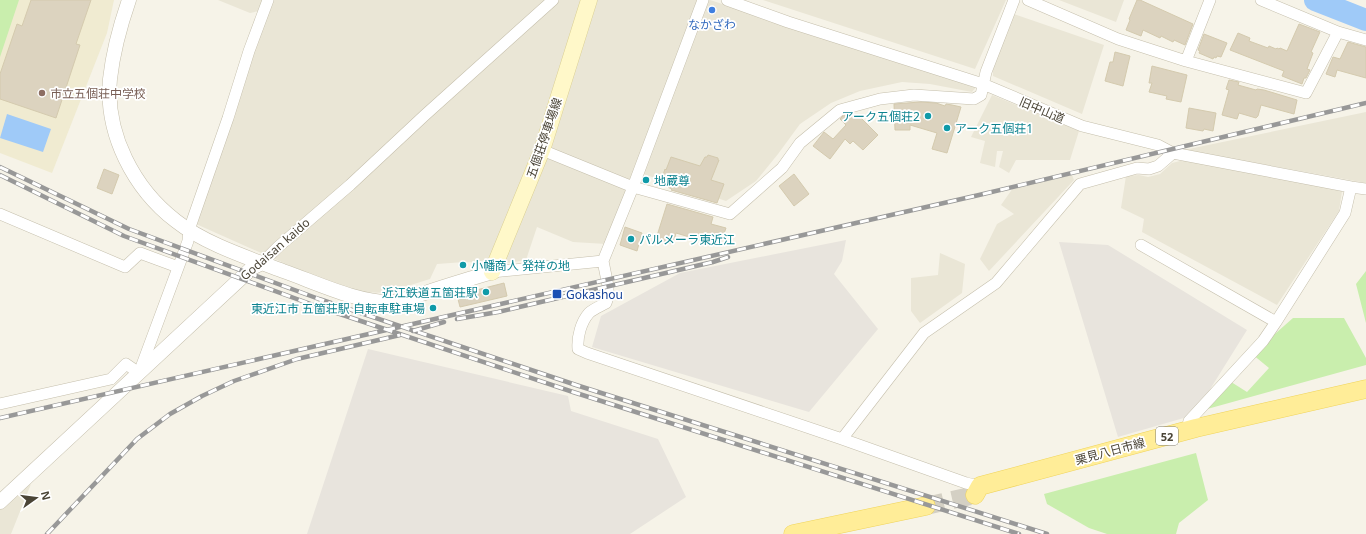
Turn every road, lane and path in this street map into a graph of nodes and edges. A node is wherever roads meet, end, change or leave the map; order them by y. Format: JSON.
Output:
{"nodes":[{"id":1,"x":129,"y":0,"type":"edge"},
{"id":2,"x":268,"y":0,"type":"edge"},
{"id":3,"x":553,"y":0,"type":"edge"},
{"id":4,"x":589,"y":0,"type":"edge"},
{"id":5,"x":703,"y":0,"type":"edge"},
{"id":6,"x":726,"y":0,"type":"edge"},
{"id":7,"x":1014,"y":0,"type":"edge"},
{"id":8,"x":1028,"y":0,"type":"edge"},
{"id":9,"x":1210,"y":0,"type":"edge"},
{"id":10,"x":1262,"y":0,"type":"edge"},
{"id":11,"x":1338,"y":32,"type":"junction"},
{"id":12,"x":1366,"y":40,"type":"edge"},
{"id":13,"x":1186,"y":61,"type":"junction"},
{"id":14,"x":983,"y":84,"type":"junction"},
{"id":15,"x":542,"y":150,"type":"junction"},
{"id":16,"x":1173,"y":153,"type":"junction"},
{"id":17,"x":633,"y":187,"type":"junction"},
{"id":18,"x":1351,"y":187,"type":"junction"},
{"id":19,"x":1366,"y":189,"type":"edge"},
{"id":20,"x":0,"y":214,"type":"edge"},
{"id":21,"x":189,"y":230,"type":"junction"},
{"id":22,"x":1141,"y":245,"type":"dead end"},
{"id":23,"x":603,"y":261,"type":"junction"},
{"id":24,"x":262,"y":263,"type":"junction"},
{"id":25,"x":178,"y":267,"type":"junction"},
{"id":26,"x":492,"y":272,"type":"junction"},
{"id":27,"x":1276,"y":322,"type":"junction"},
{"id":28,"x":139,"y":373,"type":"junction"},
{"id":29,"x":1366,"y":389,"type":"edge"},
{"id":30,"x":0,"y":404,"type":"edge"},
{"id":31,"x":1187,"y":430,"type":"junction"},
{"id":32,"x":842,"y":439,"type":"junction"},
{"id":33,"x":977,"y":490,"type":"joint"},
{"id":34,"x":0,"y":502,"type":"edge"},
{"id":35,"x":926,"y":506,"type":"tunnel mouth"},
{"id":36,"x":793,"y":534,"type":"edge"}],
"edges":[{"from":1,"to":21,"type":"street"},
{"from":2,"to":21,"type":"street"},
{"from":3,"to":24,"type":"street","name":"Godaisan kaido"},
{"from":4,"to":15,"type":"main road","name":"五個荘停車場線"},
{"from":5,"to":17,"type":"street"},
{"from":6,"to":14,"type":"street","name":"旧中山道"},
{"from":7,"to":14,"type":"street"},
{"from":8,"to":13,"type":"street"},
{"from":9,"to":13,"type":"street"},
{"from":10,"to":11,"type":"street"},
{"from":11,"to":12,"type":"street"},
{"from":11,"to":13,"type":"street"},
{"from":14,"to":16,"type":"street","name":"旧中山道"},
{"from":14,"to":17,"type":"street"},
{"from":15,"to":17,"type":"street"},
{"from":15,"to":26,"type":"main road","name":"五個荘停車場線"},
{"from":16,"to":18,"type":"street","name":"旧中山道"},
{"from":16,"to":32,"type":"street"},
{"from":17,"to":23,"type":"street"},
{"from":18,"to":19,"type":"street","name":"旧中山道"},
{"from":18,"to":27,"type":"street"},
{"from":20,"to":25,"type":"street"},
{"from":21,"to":24,"type":"street"},
{"from":21,"to":25,"type":"street"},
{"from":22,"to":27,"type":"street"},
{"from":23,"to":26,"type":"street"},
{"from":23,"to":32,"type":"street"},
{"from":24,"to":26,"type":"street"},
{"from":24,"to":28,"type":"street","name":"Godaisan kaido"},
{"from":25,"to":28,"type":"street"},
{"from":27,"to":31,"type":"street"},
{"from":28,"to":30,"type":"street"},
{"from":28,"to":34,"type":"street","name":"Godaisan kaido"},
{"from":29,"to":31,"type":"main road","name":"栗見八日市線","number":"52"},
{"from":31,"to":33,"type":"main road","name":"栗見八日市線","number":"52"},
{"from":32,"to":33,"type":"street"},
{"from":35,"to":36,"type":"main road"}]}
